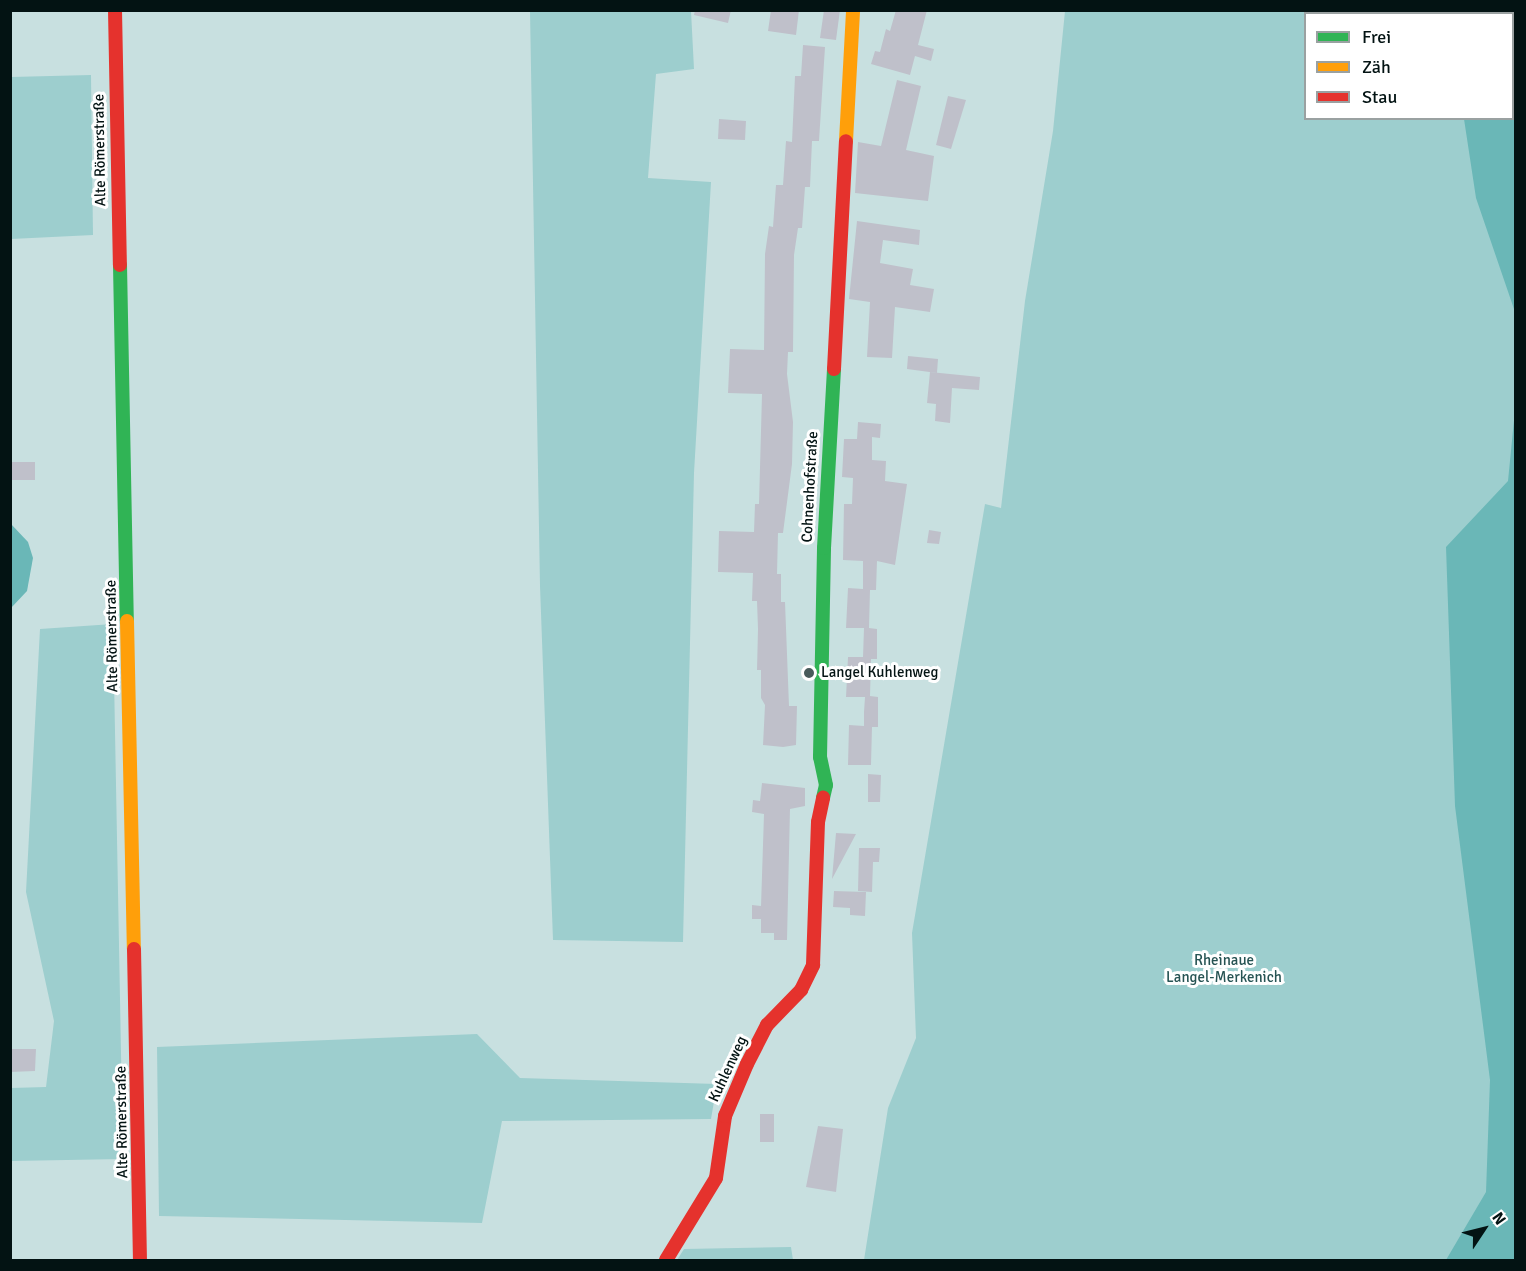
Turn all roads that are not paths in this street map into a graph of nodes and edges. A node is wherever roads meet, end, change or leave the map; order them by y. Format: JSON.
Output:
{"nodes":[{"id":1,"x":115,"y":10,"type":"edge"},
{"id":2,"x":853,"y":10,"type":"edge"},
{"id":3,"x":813,"y":965,"type":"joint"},
{"id":4,"x":140,"y":1260,"type":"edge"},
{"id":5,"x":666,"y":1260,"type":"edge"}],
"edges":[{"from":1,"to":4,"type":"street","name":"Alte Römerstraße"},
{"from":2,"to":3,"type":"street","name":"Cohnenhofstraße"},
{"from":3,"to":5,"type":"street","name":"Kuhlenweg"}]}
